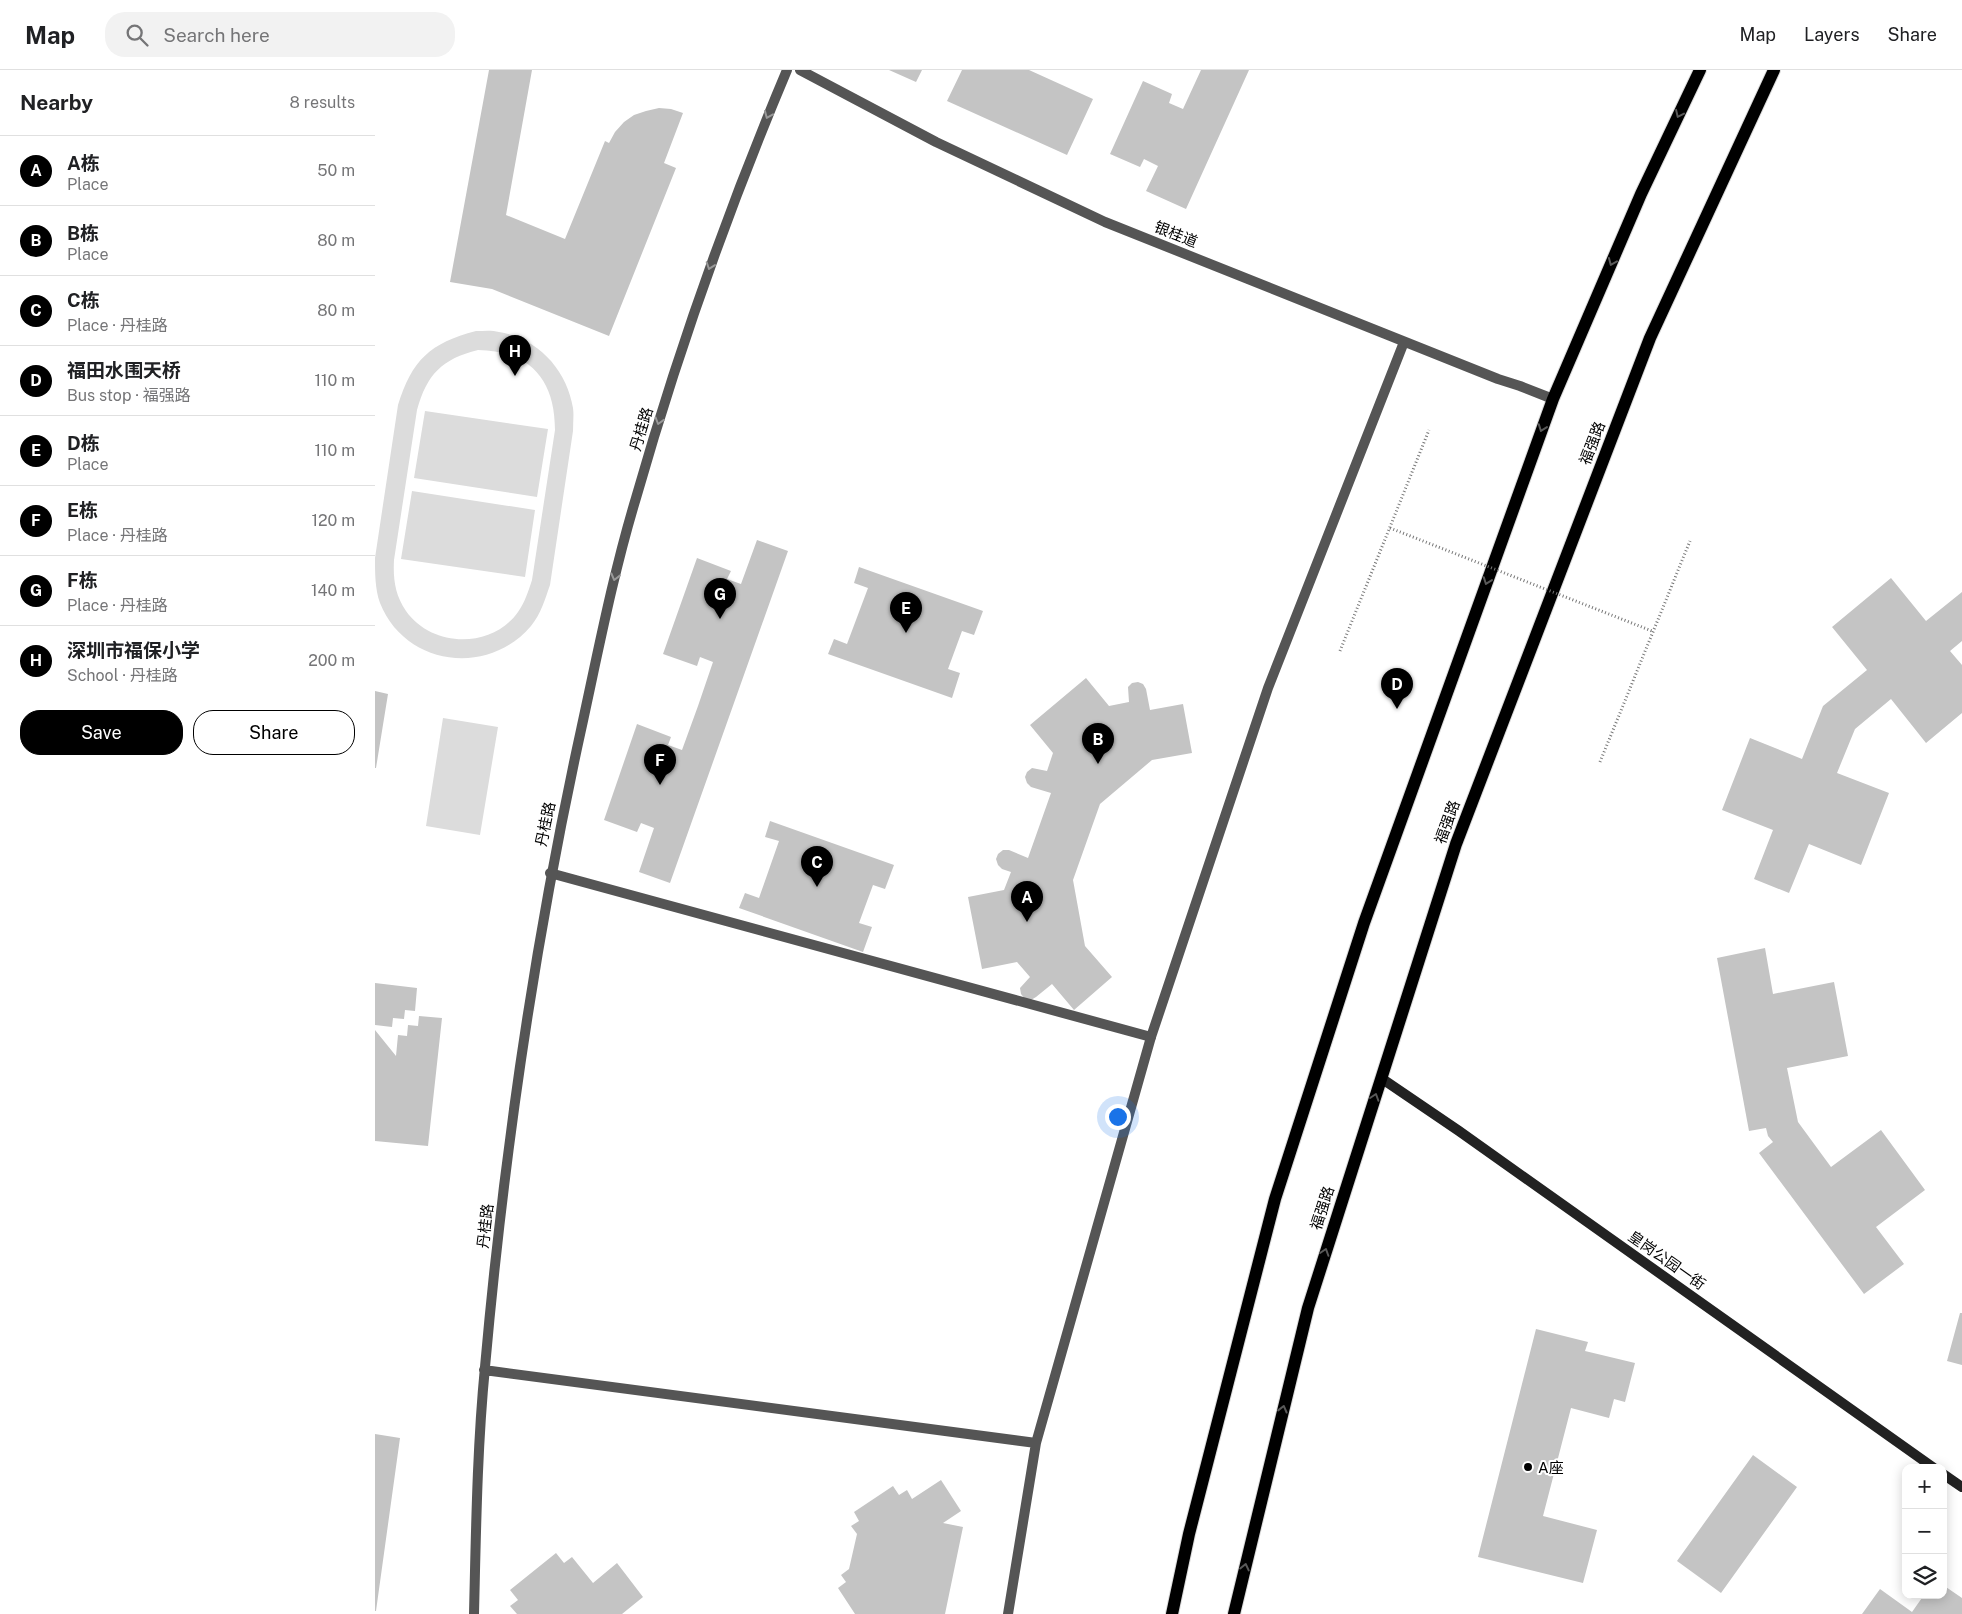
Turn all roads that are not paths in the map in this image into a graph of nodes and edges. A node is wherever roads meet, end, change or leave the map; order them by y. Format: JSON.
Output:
{"nodes":[{"id":1,"x":787,"y":70,"type":"edge"},
{"id":2,"x":800,"y":70,"type":"edge"},
{"id":3,"x":1700,"y":70,"type":"edge"},
{"id":4,"x":1774,"y":70,"type":"edge"},
{"id":5,"x":1404,"y":342,"type":"junction"},
{"id":6,"x":1553,"y":399,"type":"junction"},
{"id":7,"x":550,"y":873,"type":"junction"},
{"id":8,"x":1151,"y":1037,"type":"junction"},
{"id":9,"x":1381,"y":1078,"type":"junction"},
{"id":10,"x":484,"y":1370,"type":"junction"},
{"id":11,"x":1036,"y":1443,"type":"junction"},
{"id":12,"x":1929,"y":1464,"type":"edge"},
{"id":13,"x":1947,"y":1477,"type":"edge"},
{"id":14,"x":1962,"y":1487,"type":"edge"},
{"id":15,"x":474,"y":1614,"type":"edge"},
{"id":16,"x":1008,"y":1614,"type":"edge"},
{"id":17,"x":1172,"y":1614,"type":"edge"},
{"id":18,"x":1234,"y":1614,"type":"edge"}],
"edges":[{"from":1,"to":7,"type":"street","name":"丹桂路","one_way":true},
{"from":2,"to":5,"type":"street","name":"银桂道"},
{"from":3,"to":6,"type":"main road","one_way":true},
{"from":4,"to":9,"type":"main road","name":"福强路"},
{"from":5,"to":6,"type":"street","name":"银桂道"},
{"from":5,"to":8,"type":"street"},
{"from":6,"to":17,"type":"main road","one_way":true},
{"from":7,"to":8,"type":"street"},
{"from":7,"to":10,"type":"street","name":"丹桂路"},
{"from":8,"to":11,"type":"street"},
{"from":9,"to":12,"type":"street","name":"皇岗公园一街"},
{"from":18,"to":9,"type":"main road","name":"福强路","one_way":true},
{"from":10,"to":11,"type":"street"},
{"from":10,"to":15,"type":"street","name":"丹桂路"},
{"from":11,"to":16,"type":"street"},
{"from":13,"to":14,"type":"street"}]}
